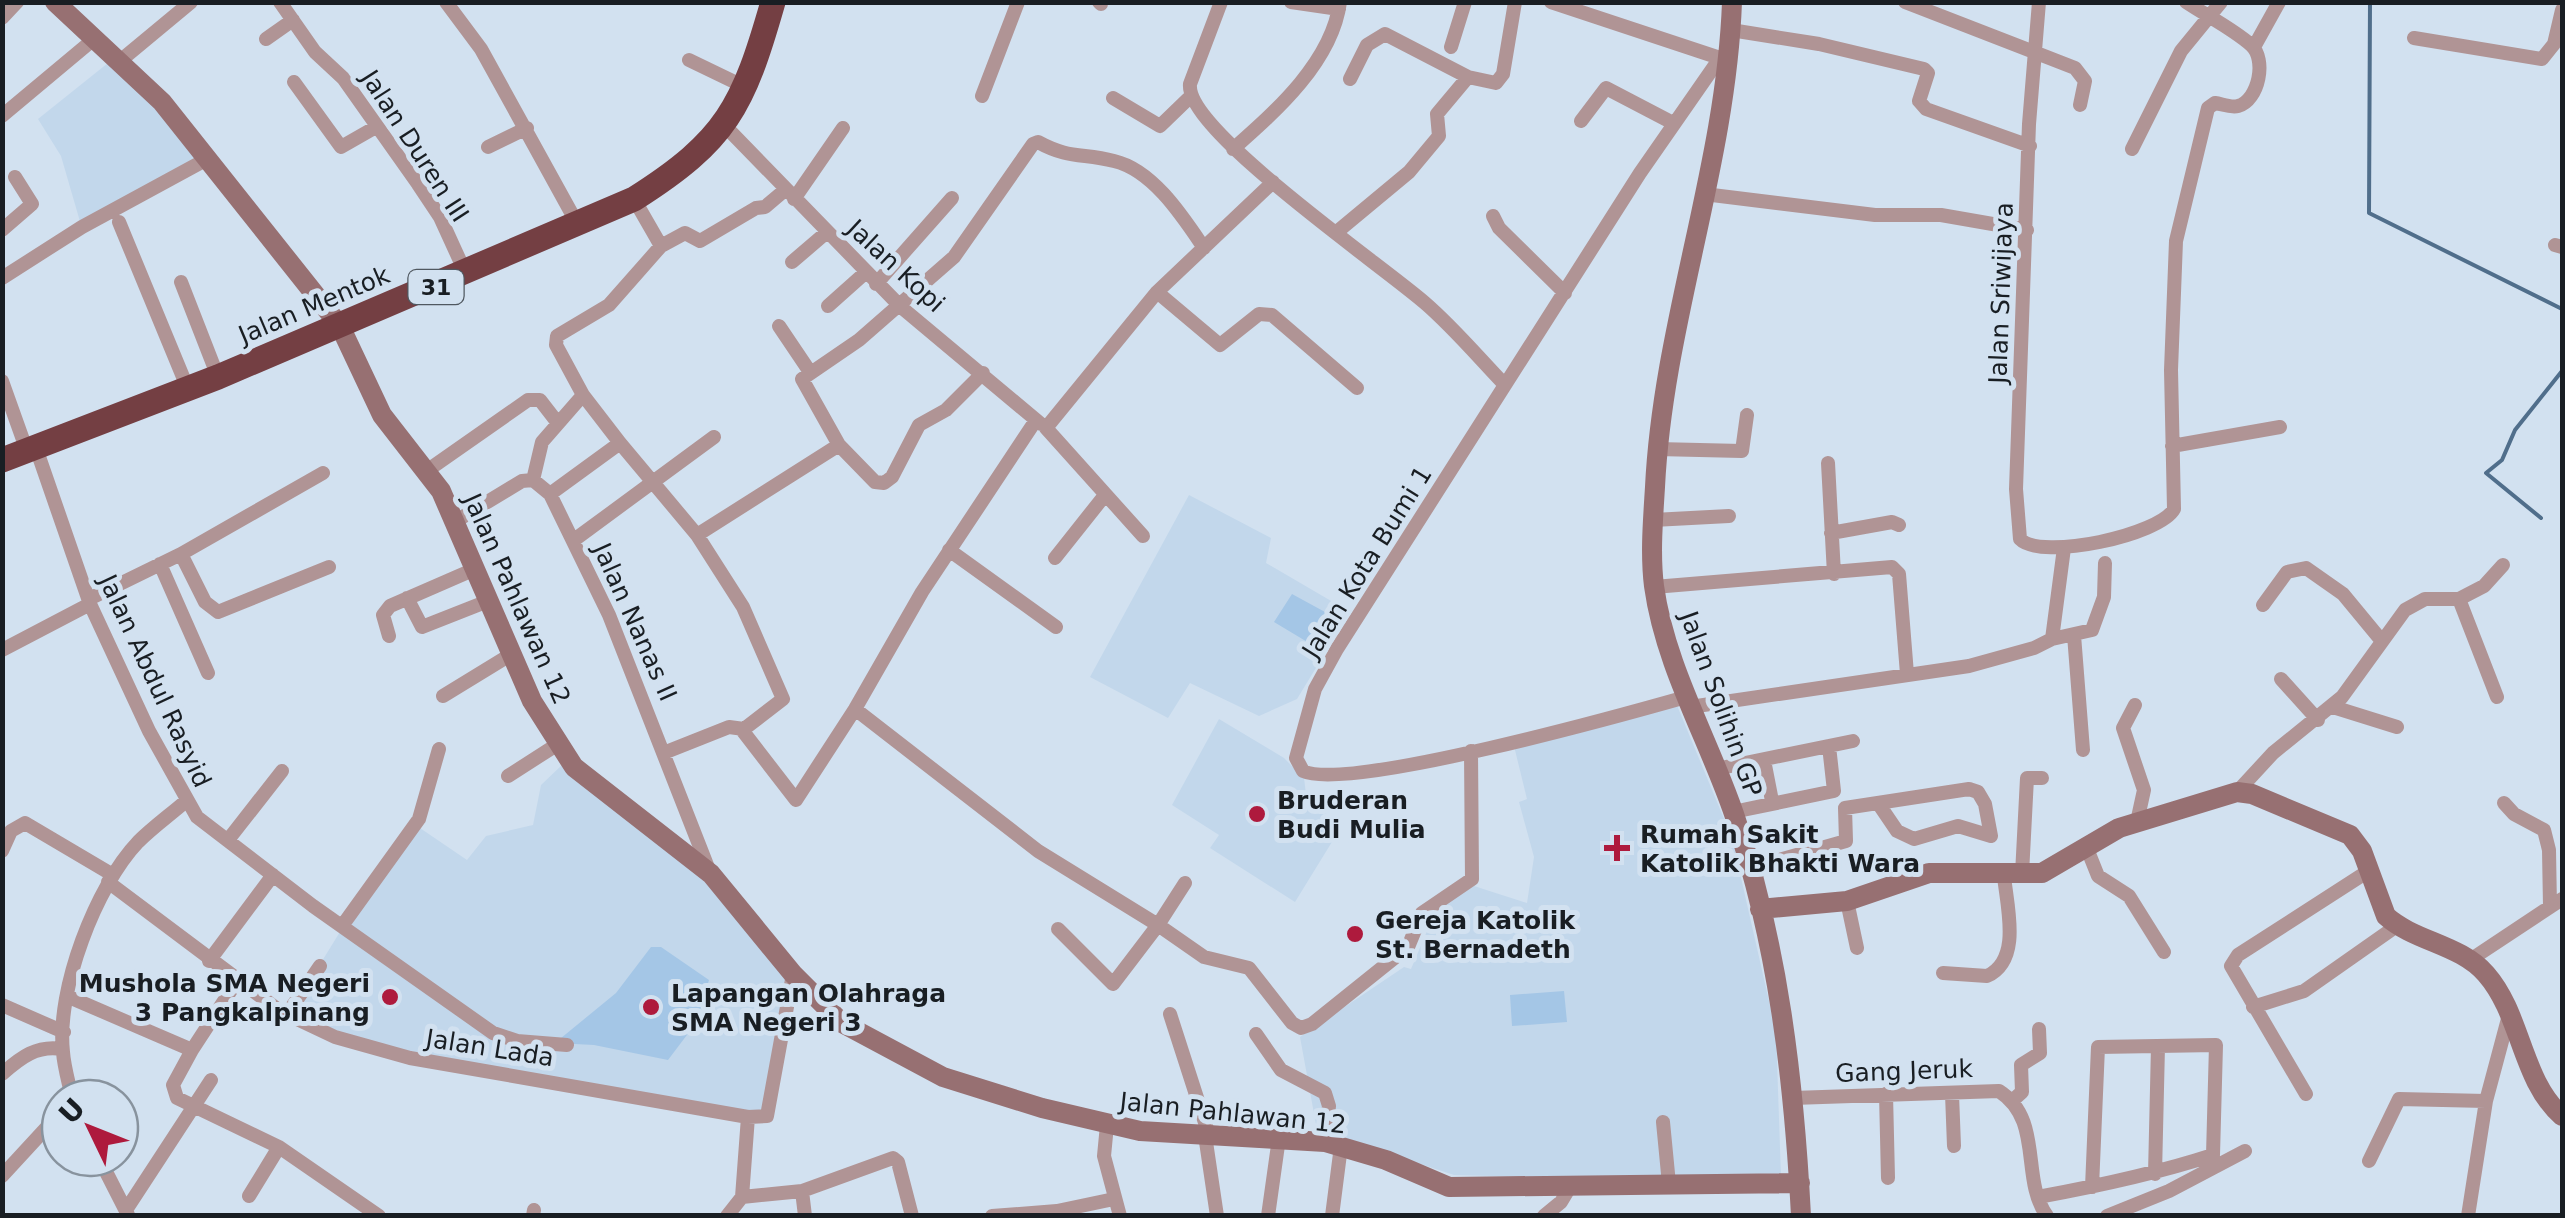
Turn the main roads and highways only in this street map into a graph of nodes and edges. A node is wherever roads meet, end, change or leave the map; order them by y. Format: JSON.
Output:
{"nodes":[{"id":1,"x":772,"y":2,"type":"edge"},
{"id":2,"x":1732,"y":2,"type":"edge"},
{"id":3,"x":68,"y":7,"type":"edge"},
{"id":4,"x":340,"y":326,"type":"junction"},
{"id":5,"x":2,"y":460,"type":"edge"},
{"id":6,"x":1760,"y":909,"type":"junction"},
{"id":7,"x":2562,"y":1116,"type":"edge"},
{"id":8,"x":1800,"y":1183,"type":"junction"},
{"id":9,"x":1801,"y":1216,"type":"edge"}],
"edges":[{"from":1,"to":4,"type":"highway","name":"Jalan Mentok","number":"31"},
{"from":2,"to":6,"type":"main road","name":"Jalan Solihin GP"},
{"from":3,"to":4,"type":"main road","name":"Jalan Pahlawan 12"},
{"from":4,"to":5,"type":"highway","name":"Jalan Mentok","number":"31"},
{"from":4,"to":8,"type":"main road","name":"Jalan Pahlawan 12"},
{"from":6,"to":7,"type":"main road"},
{"from":6,"to":8,"type":"main road","name":"Jalan Solihin GP"},
{"from":8,"to":9,"type":"main road","name":"Jalan Solihin GP"}]}
